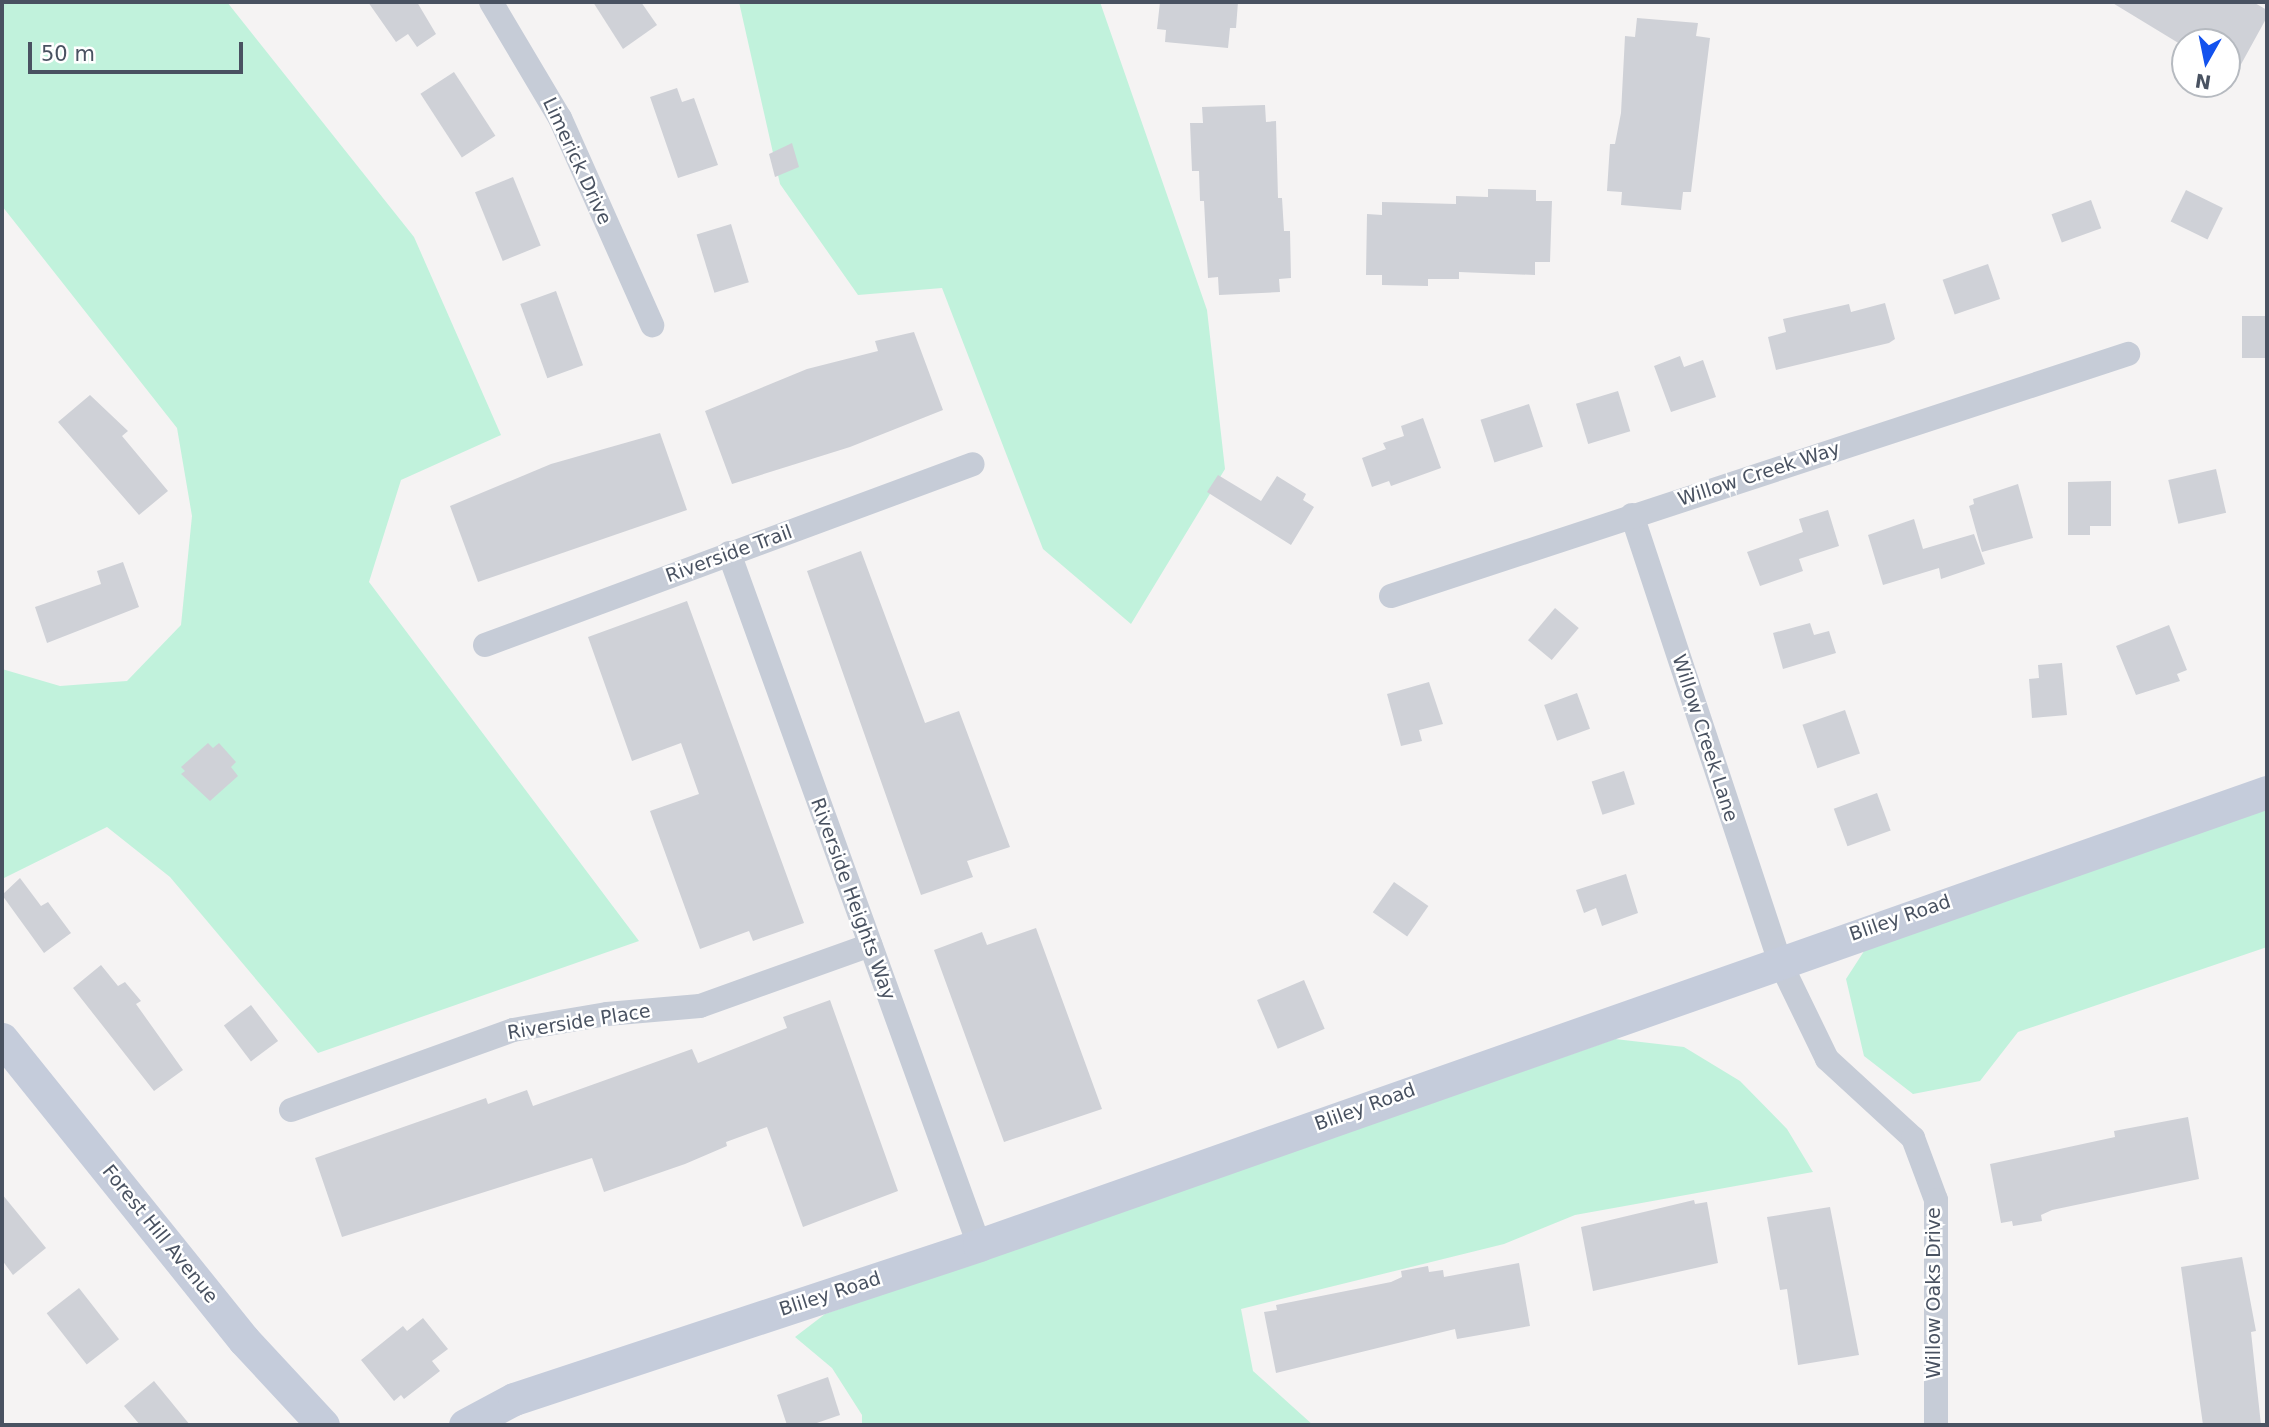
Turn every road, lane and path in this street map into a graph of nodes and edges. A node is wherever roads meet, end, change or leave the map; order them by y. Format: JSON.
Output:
{"nodes":[{"id":1,"x":491,"y":2,"type":"edge"},
{"id":2,"x":652,"y":326,"type":"dead end"},
{"id":3,"x":2128,"y":354,"type":"dead end"},
{"id":4,"x":973,"y":464,"type":"dead end"},
{"id":5,"x":1632,"y":515,"type":"junction"},
{"id":6,"x":729,"y":553,"type":"junction"},
{"id":7,"x":1391,"y":596,"type":"dead end"},
{"id":8,"x":485,"y":645,"type":"dead end"},
{"id":9,"x":2267,"y":792,"type":"edge"},
{"id":10,"x":870,"y":945,"type":"junction"},
{"id":11,"x":1779,"y":960,"type":"junction"},
{"id":12,"x":2,"y":1039,"type":"edge"},
{"id":13,"x":291,"y":1110,"type":"dead end"},
{"id":14,"x":979,"y":1245,"type":"junction"},
{"id":15,"x":323,"y":1425,"type":"edge"},
{"id":16,"x":465,"y":1425,"type":"edge"},
{"id":17,"x":1936,"y":1425,"type":"edge"}],
"edges":[{"from":1,"to":2,"type":"street","name":"Limerick Drive"},
{"from":3,"to":5,"type":"street","name":"Willow Creek Way"},
{"from":4,"to":6,"type":"street","name":"Riverside Trail"},
{"from":5,"to":7,"type":"street","name":"Willow Creek Way"},
{"from":5,"to":11,"type":"street","name":"Willow Creek Lane"},
{"from":6,"to":8,"type":"street","name":"Riverside Trail"},
{"from":6,"to":10,"type":"street","name":"Riverside Heights Way"},
{"from":9,"to":11,"type":"street","name":"Bliley Road"},
{"from":10,"to":13,"type":"street","name":"Riverside Place"},
{"from":10,"to":14,"type":"street","name":"Riverside Heights Way"},
{"from":11,"to":14,"type":"street","name":"Bliley Road"},
{"from":11,"to":17,"type":"street","name":"Willow Oaks Drive"},
{"from":12,"to":15,"type":"street","name":"Forest Hill Avenue"},
{"from":14,"to":16,"type":"street","name":"Bliley Road"}]}
